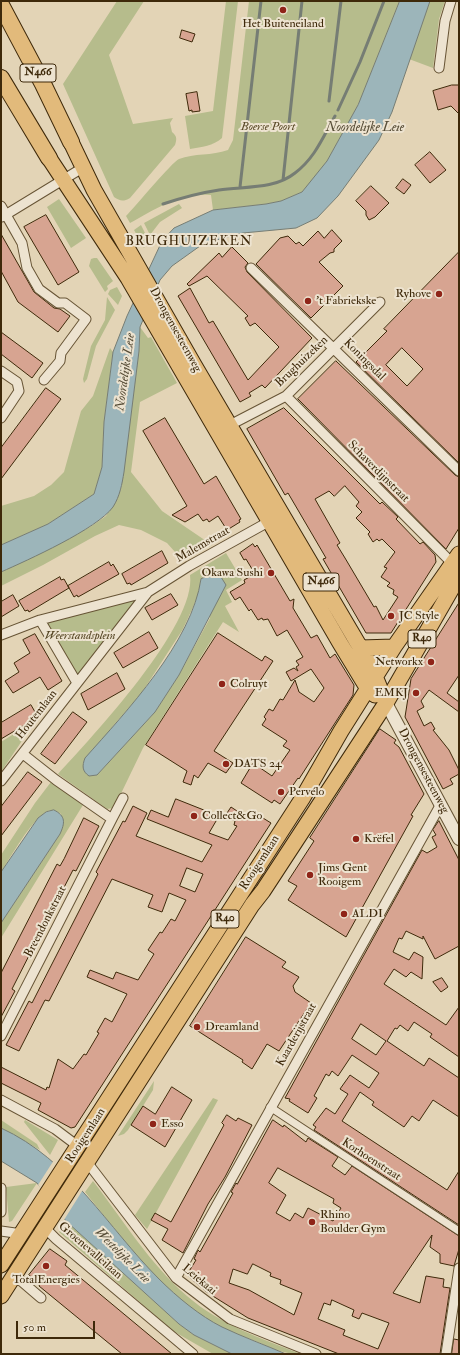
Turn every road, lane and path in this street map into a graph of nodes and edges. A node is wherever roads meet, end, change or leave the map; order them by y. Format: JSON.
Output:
{"nodes":[{"id":1,"x":451,"y":1,"type":"edge"},
{"id":2,"x":1,"y":5,"type":"edge"},
{"id":3,"x":439,"y":68,"type":"dead end"},
{"id":4,"x":1,"y":78,"type":"edge"},
{"id":5,"x":71,"y":142,"type":"joint"},
{"id":6,"x":49,"y":158,"type":"joint"},
{"id":7,"x":84,"y":167,"type":"junction"},
{"id":8,"x":63,"y":181,"type":"junction"},
{"id":9,"x":1,"y":206,"type":"edge"},
{"id":10,"x":4,"y":216,"type":"edge"},
{"id":11,"x":251,"y":268,"type":"dead end"},
{"id":12,"x":380,"y":302,"type":"dead end"},
{"id":13,"x":334,"y":348,"type":"junction"},
{"id":14,"x":1,"y":371,"type":"edge"},
{"id":15,"x":44,"y":380,"type":"dead end"},
{"id":16,"x":286,"y":396,"type":"junction"},
{"id":17,"x":1,"y":418,"type":"edge"},
{"id":18,"x":224,"y":428,"type":"junction"},
{"id":19,"x":459,"y":471,"type":"edge"},
{"id":20,"x":276,"y":518,"type":"junction"},
{"id":21,"x":457,"y":564,"type":"edge"},
{"id":22,"x":148,"y":592,"type":"junction"},
{"id":23,"x":40,"y":620,"type":"junction"},
{"id":24,"x":1,"y":635,"type":"edge"},
{"id":25,"x":394,"y":646,"type":"junction"},
{"id":26,"x":360,"y":648,"type":"junction"},
{"id":27,"x":376,"y":677,"type":"junction"},
{"id":28,"x":77,"y":683,"type":"junction"},
{"id":29,"x":368,"y":690,"type":"junction"},
{"id":30,"x":386,"y":703,"type":"junction"},
{"id":31,"x":23,"y":754,"type":"junction"},
{"id":32,"x":1,"y":781,"type":"edge"},
{"id":33,"x":123,"y":798,"type":"dead end"},
{"id":34,"x":440,"y":804,"type":"junction"},
{"id":35,"x":112,"y":819,"type":"junction"},
{"id":36,"x":459,"y":839,"type":"edge"},
{"id":37,"x":1,"y":1036,"type":"edge"},
{"id":38,"x":1,"y":1100,"type":"edge"},
{"id":39,"x":270,"y":1108,"type":"junction"},
{"id":40,"x":79,"y":1147,"type":"junction"},
{"id":41,"x":84,"y":1167,"type":"junction"},
{"id":42,"x":1,"y":1188,"type":"edge"},
{"id":43,"x":1,"y":1212,"type":"edge"},
{"id":44,"x":45,"y":1228,"type":"junction"},
{"id":45,"x":1,"y":1231,"type":"edge"},
{"id":46,"x":459,"y":1231,"type":"edge"},
{"id":47,"x":22,"y":1234,"type":"junction"},
{"id":48,"x":1,"y":1265,"type":"edge"},
{"id":49,"x":459,"y":1268,"type":"edge"},
{"id":50,"x":12,"y":1276,"type":"junction"},
{"id":51,"x":176,"y":1278,"type":"junction"},
{"id":52,"x":1,"y":1296,"type":"edge"},
{"id":53,"x":41,"y":1298,"type":"dead end"},
{"id":54,"x":193,"y":1354,"type":"edge"},
{"id":55,"x":316,"y":1354,"type":"edge"},
{"id":56,"x":446,"y":1354,"type":"edge"}],
"edges":[{"from":1,"to":3,"type":"street"},
{"from":2,"to":5,"type":"highway","name":"Drongensesteenweg","number":"N466"},
{"from":4,"to":6,"type":"highway","name":"Drongensesteenweg","number":"N466"},
{"from":5,"to":7,"type":"main road","name":"Drongensesteenweg","number":"N466"},
{"from":6,"to":8,"type":"main road","name":"Drongensesteenweg","number":"N466"},
{"from":7,"to":8,"type":"street"},
{"from":7,"to":18,"type":"main road","name":"Drongensesteenweg","number":"N466"},
{"from":8,"to":10,"type":"street"},
{"from":8,"to":18,"type":"main road","name":"Drongensesteenweg","number":"N466"},
{"from":9,"to":10,"type":"street"},
{"from":10,"to":15,"type":"street"},
{"from":11,"to":13,"type":"street","name":"Koningsdal"},
{"from":12,"to":13,"type":"street","name":"Brughuizeken"},
{"from":13,"to":16,"type":"street","name":"Brughuizeken"},
{"from":13,"to":19,"type":"street","name":"Koningsdal"},
{"from":14,"to":17,"type":"street"},
{"from":16,"to":18,"type":"street","name":"Brughuizeken"},
{"from":16,"to":21,"type":"street","name":"Schaverdijnstraat"},
{"from":18,"to":20,"type":"main road","name":"Drongensesteenweg","number":"N466"},
{"from":20,"to":22,"type":"street","name":"Malemstraat"},
{"from":20,"to":26,"type":"main road","name":"Drongensesteenweg","number":"N466"},
{"from":20,"to":29,"type":"main road","name":"Drongensesteenweg","number":"N466"},
{"from":21,"to":25,"type":"main road","name":"Rooigemlaan","number":"R40"},
{"from":21,"to":30,"type":"main road","name":"Rooigemlaan","number":"R40"},
{"from":22,"to":23,"type":"street"},
{"from":22,"to":28,"type":"street"},
{"from":23,"to":24,"type":"street"},
{"from":23,"to":28,"type":"street"},
{"from":25,"to":26,"type":"main road","number":"R40"},
{"from":25,"to":27,"type":"main road","name":"Rooigemlaan","number":"R40"},
{"from":26,"to":27,"type":"main road","name":"Drongensesteenweg","number":"N466"},
{"from":27,"to":29,"type":"main road","name":"Rooigemlaan","number":"R40"},
{"from":27,"to":30,"type":"main road","name":"Drongensesteenweg","number":"N466"},
{"from":28,"to":31,"type":"street","name":"Houtemlaan"},
{"from":29,"to":30,"type":"main road","name":"Drongensesteenweg","number":"N466"},
{"from":29,"to":40,"type":"main road","name":"Rooigemlaan","number":"R40"},
{"from":30,"to":34,"type":"street","name":"Drongensesteenweg"},
{"from":30,"to":41,"type":"main road","name":"Rooigemlaan","number":"R40"},
{"from":31,"to":32,"type":"street","name":"Houtemlaan"},
{"from":31,"to":35,"type":"street"},
{"from":33,"to":35,"type":"street","name":"Breendonkstraat"},
{"from":34,"to":36,"type":"street","name":"Drongensesteenweg"},
{"from":34,"to":39,"type":"street","name":"Kaarderijstraat"},
{"from":35,"to":37,"type":"street","name":"Breendonkstraat"},
{"from":38,"to":40,"type":"street"},
{"from":39,"to":46,"type":"street","name":"Korhoenstraat"},
{"from":39,"to":51,"type":"street","name":"Kaarderijstraat"},
{"from":40,"to":47,"type":"main road","name":"Rooigemlaan","number":"R40"},
{"from":41,"to":44,"type":"main road","name":"Rooigemlaan","number":"R40"},
{"from":41,"to":51,"type":"street","name":"Leiekaai"},
{"from":42,"to":43,"type":"street"},
{"from":44,"to":50,"type":"main road","number":"R40"},
{"from":44,"to":54,"type":"street","name":"Groenevalleilaan"},
{"from":45,"to":47,"type":"street"},
{"from":47,"to":48,"type":"main road","number":"R40"},
{"from":49,"to":56,"type":"street"},
{"from":50,"to":52,"type":"main road","number":"R40"},
{"from":50,"to":53,"type":"street"},
{"from":51,"to":55,"type":"street","name":"Leiekaai"}]}
